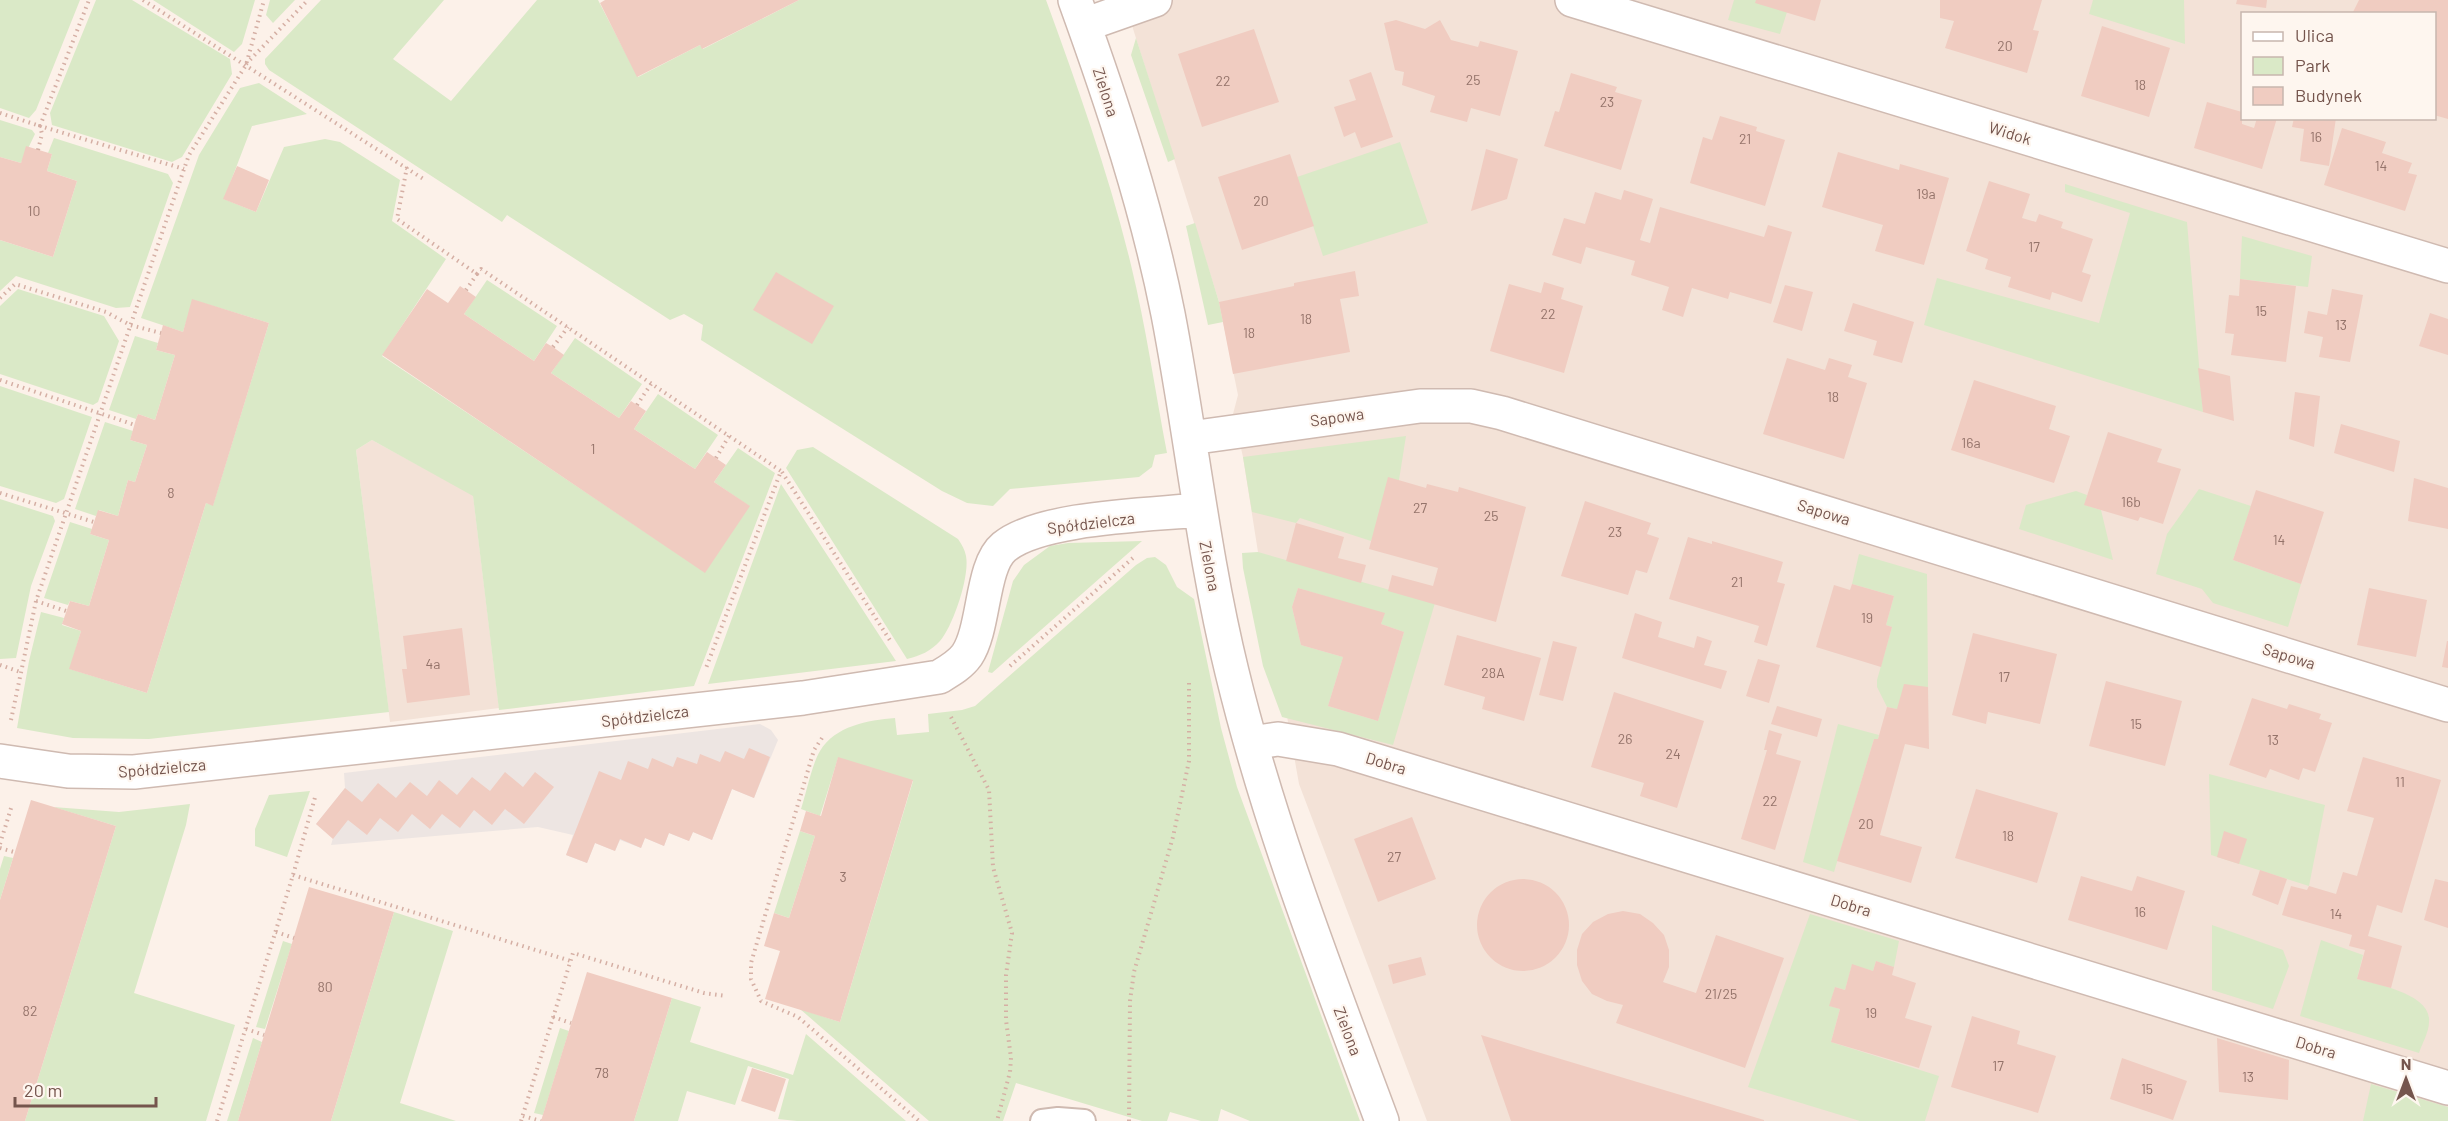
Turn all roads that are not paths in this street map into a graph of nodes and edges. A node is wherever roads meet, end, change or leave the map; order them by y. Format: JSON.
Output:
{"nodes":[{"id":1,"x":1155,"y":0,"type":"edge"},
{"id":2,"x":1572,"y":0,"type":"edge"},
{"id":3,"x":1080,"y":12,"type":"edge"},
{"id":4,"x":2448,"y":266,"type":"edge"},
{"id":5,"x":1190,"y":438,"type":"junction"},
{"id":6,"x":1200,"y":510,"type":"junction"},
{"id":7,"x":2448,"y":705,"type":"edge"},
{"id":8,"x":1251,"y":742,"type":"junction"},
{"id":9,"x":1,"y":761,"type":"edge"},
{"id":10,"x":2448,"y":1088,"type":"edge"},
{"id":11,"x":1042,"y":1121,"type":"edge"},
{"id":12,"x":1084,"y":1121,"type":"edge"},
{"id":13,"x":1382,"y":1121,"type":"edge"}],
"edges":[{"from":1,"to":3,"type":"street"},
{"from":2,"to":4,"type":"street","name":"Widok"},
{"from":3,"to":5,"type":"street","name":"Zielona"},
{"from":5,"to":6,"type":"street","name":"Zielona"},
{"from":5,"to":7,"type":"street","name":"Sapowa"},
{"from":6,"to":8,"type":"street","name":"Zielona"},
{"from":6,"to":9,"type":"street","name":"Spółdzielcza"},
{"from":8,"to":10,"type":"street","name":"Dobra"},
{"from":8,"to":13,"type":"street","name":"Zielona"},
{"from":11,"to":12,"type":"lane"}]}
